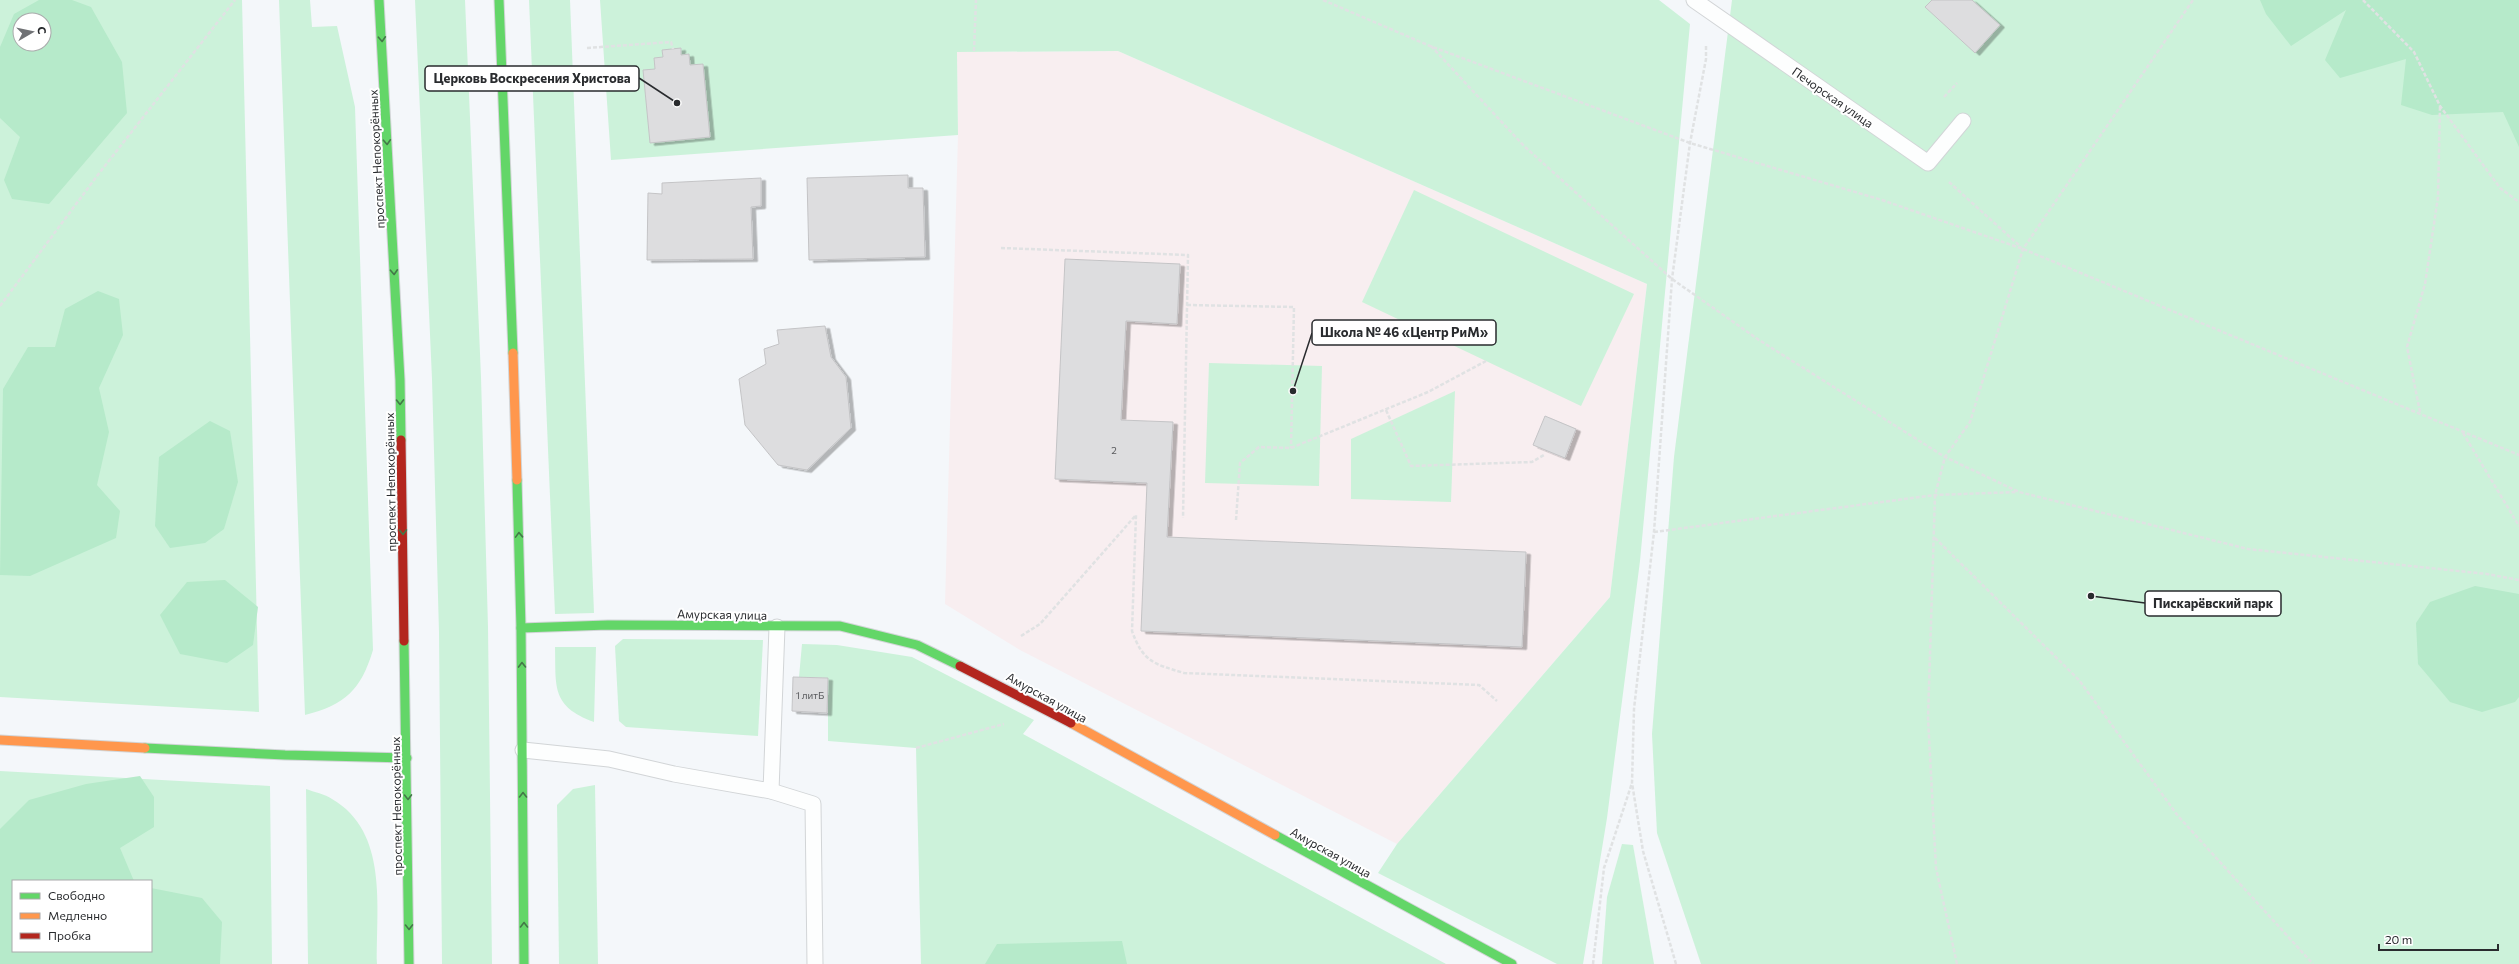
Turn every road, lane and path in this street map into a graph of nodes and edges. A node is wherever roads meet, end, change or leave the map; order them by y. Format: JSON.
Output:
{"nodes":[{"id":1,"x":235,"y":0,"type":"edge"},
{"id":2,"x":379,"y":0,"type":"edge"},
{"id":3,"x":498,"y":0,"type":"edge"},
{"id":4,"x":976,"y":0,"type":"edge"},
{"id":5,"x":1323,"y":0,"type":"edge"},
{"id":6,"x":1694,"y":0,"type":"edge"},
{"id":7,"x":2193,"y":0,"type":"edge"},
{"id":8,"x":2363,"y":0,"type":"edge"},
{"id":9,"x":1707,"y":10,"type":"junction"},
{"id":10,"x":1430,"y":46,"type":"junction"},
{"id":11,"x":587,"y":48,"type":"dead end"},
{"id":12,"x":673,"y":49,"type":"dead end"},
{"id":13,"x":974,"y":52,"type":"dead end"},
{"id":14,"x":2440,"y":106,"type":"junction"},
{"id":15,"x":1963,"y":121,"type":"dead end"},
{"id":16,"x":1690,"y":143,"type":"junction"},
{"id":17,"x":1928,"y":163,"type":"junction"},
{"id":18,"x":2519,"y":202,"type":"edge"},
{"id":19,"x":1001,"y":248,"type":"dead end"},
{"id":20,"x":2023,"y":249,"type":"junction"},
{"id":21,"x":1672,"y":280,"type":"junction"},
{"id":22,"x":1187,"y":305,"type":"junction"},
{"id":23,"x":0,"y":306,"type":"edge"},
{"id":24,"x":1486,"y":361,"type":"dead end"},
{"id":25,"x":1386,"y":410,"type":"junction"},
{"id":26,"x":2420,"y":412,"type":"junction"},
{"id":27,"x":2462,"y":433,"type":"junction"},
{"id":28,"x":1291,"y":448,"type":"junction"},
{"id":29,"x":1544,"y":455,"type":"dead end"},
{"id":30,"x":2519,"y":455,"type":"edge"},
{"id":31,"x":1945,"y":457,"type":"junction"},
{"id":32,"x":2019,"y":492,"type":"junction"},
{"id":33,"x":1935,"y":495,"type":"junction"},
{"id":34,"x":1183,"y":518,"type":"dead end"},
{"id":35,"x":1236,"y":520,"type":"dead end"},
{"id":36,"x":2519,"y":526,"type":"edge"},
{"id":37,"x":1654,"y":532,"type":"junction"},
{"id":38,"x":1934,"y":538,"type":"junction"},
{"id":39,"x":2519,"y":580,"type":"edge"},
{"id":40,"x":777,"y":627,"type":"junction"},
{"id":41,"x":521,"y":628,"type":"junction"},
{"id":42,"x":1022,"y":636,"type":"dead end"},
{"id":43,"x":1497,"y":702,"type":"dead end"},
{"id":44,"x":1034,"y":704,"type":"junction"},
{"id":45,"x":0,"y":740,"type":"edge"},
{"id":46,"x":916,"y":748,"type":"dead end"},
{"id":47,"x":523,"y":750,"type":"junction"},
{"id":48,"x":407,"y":758,"type":"junction"},
{"id":49,"x":1632,"y":783,"type":"junction"},
{"id":50,"x":771,"y":791,"type":"junction"},
{"id":51,"x":409,"y":964,"type":"edge"},
{"id":52,"x":524,"y":964,"type":"edge"},
{"id":53,"x":815,"y":964,"type":"edge"},
{"id":54,"x":1512,"y":964,"type":"edge"},
{"id":55,"x":1593,"y":964,"type":"edge"},
{"id":56,"x":1676,"y":964,"type":"edge"},
{"id":57,"x":1957,"y":964,"type":"edge"},
{"id":58,"x":2313,"y":964,"type":"edge"}],
"edges":[{"from":1,"to":23,"type":"path"},
{"from":2,"to":48,"type":"main road","name":"проспект Непокорённых","one_way":true},
{"from":41,"to":3,"type":"main road","one_way":true},
{"from":4,"to":13,"type":"path"},
{"from":5,"to":10,"type":"path"},
{"from":6,"to":9,"type":"lane","name":"Печорская улица"},
{"from":7,"to":20,"type":"path"},
{"from":8,"to":14,"type":"path"},
{"from":9,"to":16,"type":"path"},
{"from":9,"to":17,"type":"lane","name":"Печорская улица"},
{"from":10,"to":16,"type":"path"},
{"from":10,"to":21,"type":"path"},
{"from":11,"to":12,"type":"path"},
{"from":14,"to":18,"type":"path"},
{"from":14,"to":26,"type":"path"},
{"from":15,"to":17,"type":"lane"},
{"from":16,"to":20,"type":"path"},
{"from":16,"to":21,"type":"path"},
{"from":17,"to":20,"type":"path"},
{"from":19,"to":22,"type":"path"},
{"from":20,"to":26,"type":"path"},
{"from":20,"to":31,"type":"path"},
{"from":21,"to":31,"type":"path"},
{"from":21,"to":37,"type":"path"},
{"from":22,"to":28,"type":"path"},
{"from":22,"to":34,"type":"path"},
{"from":24,"to":25,"type":"path"},
{"from":25,"to":28,"type":"path"},
{"from":25,"to":29,"type":"path"},
{"from":26,"to":27,"type":"path"},
{"from":27,"to":30,"type":"path"},
{"from":27,"to":36,"type":"path"},
{"from":28,"to":35,"type":"path"},
{"from":31,"to":32,"type":"path"},
{"from":31,"to":33,"type":"path"},
{"from":32,"to":33,"type":"path"},
{"from":32,"to":39,"type":"path"},
{"from":33,"to":37,"type":"path"},
{"from":33,"to":38,"type":"path"},
{"from":37,"to":49,"type":"path"},
{"from":38,"to":57,"type":"path"},
{"from":38,"to":58,"type":"path"},
{"from":40,"to":41,"type":"main road","name":"Амурская улица"},
{"from":40,"to":44,"type":"main road","name":"Амурская улица"},
{"from":40,"to":50,"type":"lane"},
{"from":47,"to":41,"type":"main road","one_way":true},
{"from":42,"to":43,"type":"path"},
{"from":44,"to":46,"type":"path"},
{"from":44,"to":54,"type":"main road","name":"Амурская улица"},
{"from":45,"to":48,"type":"main road"},
{"from":47,"to":50,"type":"lane"},
{"from":52,"to":47,"type":"main road","one_way":true},
{"from":48,"to":51,"type":"main road","name":"проспект Непокорённых","one_way":true},
{"from":49,"to":55,"type":"path"},
{"from":49,"to":56,"type":"path"},
{"from":50,"to":53,"type":"lane"}]}
